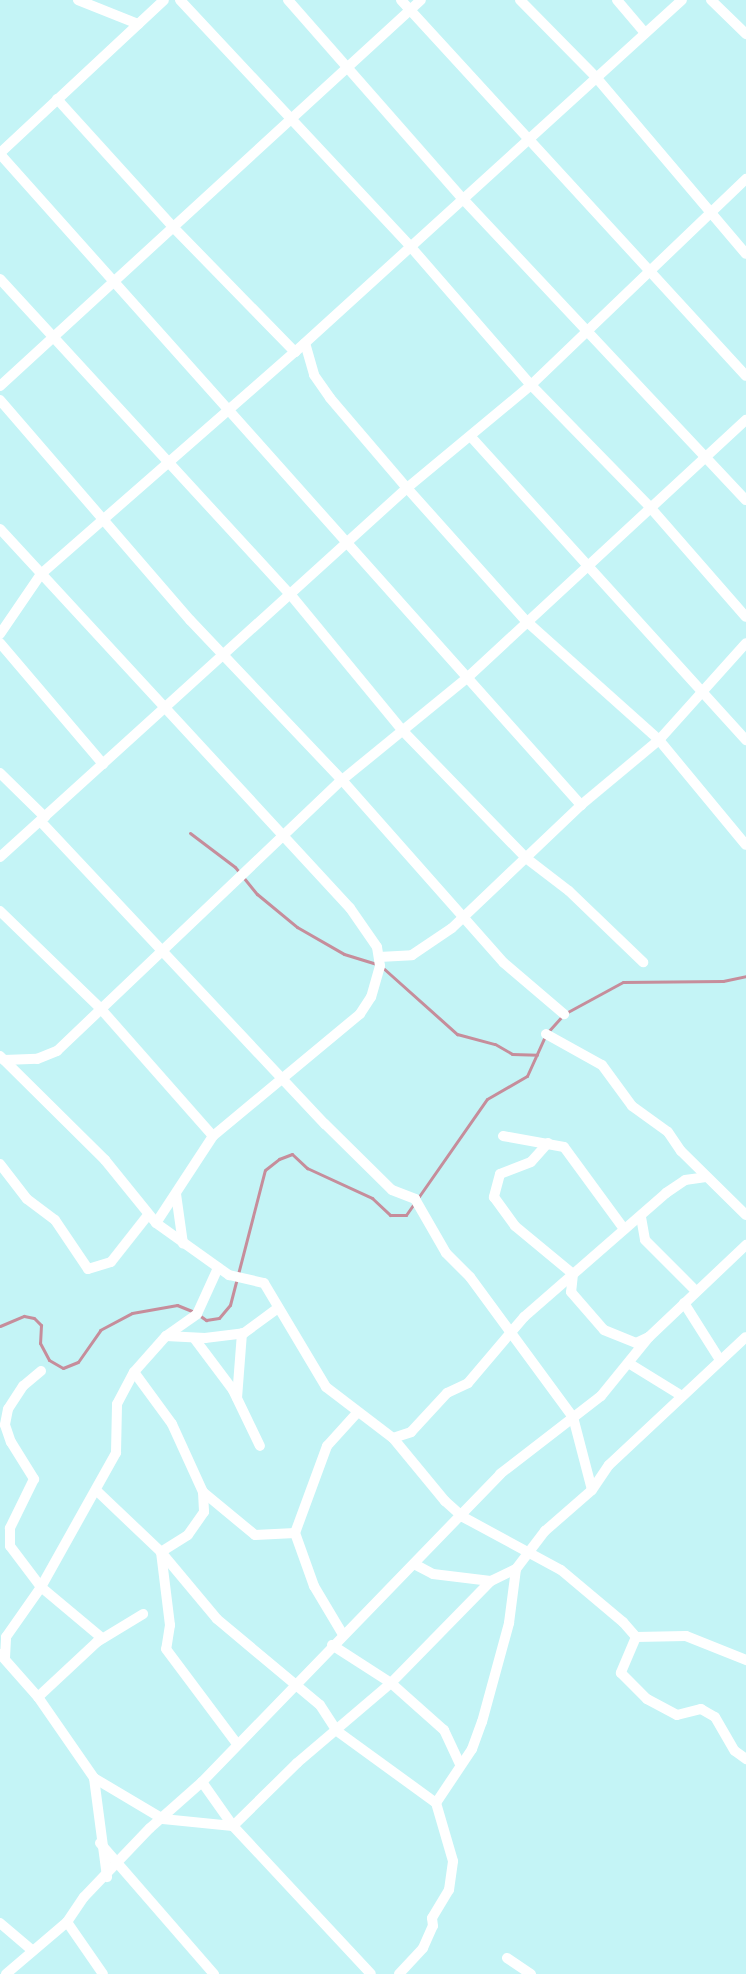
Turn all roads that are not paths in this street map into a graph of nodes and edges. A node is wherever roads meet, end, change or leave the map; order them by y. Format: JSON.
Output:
{"nodes":[{"id":1,"x":78,"y":0,"type":"edge"},
{"id":2,"x":164,"y":0,"type":"edge"},
{"id":3,"x":180,"y":0,"type":"edge"},
{"id":4,"x":288,"y":0,"type":"edge"},
{"id":5,"x":401,"y":0,"type":"edge"},
{"id":6,"x":421,"y":0,"type":"edge"},
{"id":7,"x":520,"y":0,"type":"edge"},
{"id":8,"x":617,"y":0,"type":"edge"},
{"id":9,"x":682,"y":0,"type":"edge"},
{"id":10,"x":711,"y":0,"type":"edge"},
{"id":11,"x":410,"y":10,"type":"junction"},
{"id":12,"x":138,"y":24,"type":"junction"},
{"id":13,"x":645,"y":33,"type":"junction"},
{"id":14,"x":746,"y":34,"type":"edge"},
{"id":15,"x":348,"y":68,"type":"junction"},
{"id":16,"x":595,"y":76,"type":"junction"},
{"id":17,"x":57,"y":99,"type":"junction"},
{"id":18,"x":292,"y":119,"type":"junction"},
{"id":19,"x":531,"y":137,"type":"junction"},
{"id":20,"x":0,"y":153,"type":"edge"},
{"id":21,"x":746,"y":179,"type":"edge"},
{"id":22,"x":463,"y":199,"type":"junction"},
{"id":23,"x":710,"y":213,"type":"junction"},
{"id":24,"x":173,"y":227,"type":"junction"},
{"id":25,"x":410,"y":246,"type":"junction"},
{"id":26,"x":746,"y":254,"type":"edge"},
{"id":27,"x":649,"y":268,"type":"junction"},
{"id":28,"x":0,"y":279,"type":"edge"},
{"id":29,"x":114,"y":285,"type":"junction"},
{"id":30,"x":588,"y":329,"type":"junction"},
{"id":31,"x":52,"y":339,"type":"junction"},
{"id":32,"x":305,"y":343,"type":"junction"},
{"id":33,"x":295,"y":352,"type":"junction"},
{"id":34,"x":746,"y":376,"type":"edge"},
{"id":35,"x":531,"y":385,"type":"junction"},
{"id":36,"x":0,"y":386,"type":"edge"},
{"id":37,"x":0,"y":400,"type":"edge"},
{"id":38,"x":228,"y":411,"type":"junction"},
{"id":39,"x":746,"y":420,"type":"edge"},
{"id":40,"x":472,"y":438,"type":"junction"},
{"id":41,"x":705,"y":458,"type":"junction"},
{"id":42,"x":170,"y":463,"type":"junction"},
{"id":43,"x":407,"y":488,"type":"junction"},
{"id":44,"x":746,"y":500,"type":"edge"},
{"id":45,"x":649,"y":506,"type":"junction"},
{"id":46,"x":106,"y":522,"type":"junction"},
{"id":47,"x":0,"y":529,"type":"edge"},
{"id":48,"x":345,"y":544,"type":"junction"},
{"id":49,"x":589,"y":562,"type":"junction"},
{"id":50,"x":41,"y":574,"type":"junction"},
{"id":51,"x":290,"y":594,"type":"junction"},
{"id":52,"x":746,"y":618,"type":"edge"},
{"id":53,"x":525,"y":620,"type":"junction"},
{"id":54,"x":0,"y":634,"type":"edge"},
{"id":55,"x":0,"y":643,"type":"edge"},
{"id":56,"x":746,"y":643,"type":"edge"},
{"id":57,"x":224,"y":654,"type":"junction"},
{"id":58,"x":467,"y":678,"type":"junction"},
{"id":59,"x":703,"y":691,"type":"junction"},
{"id":60,"x":165,"y":707,"type":"junction"},
{"id":61,"x":402,"y":730,"type":"junction"},
{"id":62,"x":659,"y":740,"type":"junction"},
{"id":63,"x":746,"y":740,"type":"edge"},
{"id":64,"x":103,"y":764,"type":"junction"},
{"id":65,"x":0,"y":773,"type":"edge"},
{"id":66,"x":342,"y":780,"type":"junction"},
{"id":67,"x":581,"y":805,"type":"junction"},
{"id":68,"x":44,"y":821,"type":"junction"},
{"id":69,"x":282,"y":838,"type":"junction"},
{"id":70,"x":746,"y":845,"type":"edge"},
{"id":71,"x":0,"y":857,"type":"edge"},
{"id":72,"x":526,"y":858,"type":"junction"},
{"id":73,"x":0,"y":911,"type":"edge"},
{"id":74,"x":466,"y":915,"type":"junction"},
{"id":75,"x":160,"y":953,"type":"junction"},
{"id":76,"x":379,"y":957,"type":"junction"},
{"id":77,"x":643,"y":962,"type":"dead end"},
{"id":78,"x":101,"y":1009,"type":"junction"},
{"id":79,"x":564,"y":1014,"type":"dead end"},
{"id":80,"x":546,"y":1034,"type":"dead end"},
{"id":81,"x":2,"y":1058,"type":"edge"},
{"id":82,"x":281,"y":1079,"type":"junction"},
{"id":83,"x":213,"y":1136,"type":"junction"},
{"id":84,"x":503,"y":1136,"type":"dead end"},
{"id":85,"x":548,"y":1143,"type":"junction"},
{"id":86,"x":0,"y":1164,"type":"edge"},
{"id":87,"x":706,"y":1177,"type":"junction"},
{"id":88,"x":176,"y":1194,"type":"junction"},
{"id":89,"x":746,"y":1215,"type":"edge"},
{"id":90,"x":641,"y":1217,"type":"junction"},
{"id":91,"x":152,"y":1219,"type":"junction"},
{"id":92,"x":624,"y":1230,"type":"junction"},
{"id":93,"x":183,"y":1244,"type":"junction"},
{"id":94,"x":746,"y":1245,"type":"edge"},
{"id":95,"x":218,"y":1268,"type":"junction"},
{"id":96,"x":573,"y":1274,"type":"junction"},
{"id":97,"x":696,"y":1291,"type":"junction"},
{"id":98,"x":684,"y":1302,"type":"junction"},
{"id":99,"x":278,"y":1308,"type":"junction"},
{"id":100,"x":509,"y":1331,"type":"junction"},
{"id":101,"x":242,"y":1333,"type":"junction"},
{"id":102,"x":166,"y":1336,"type":"junction"},
{"id":103,"x":649,"y":1337,"type":"junction"},
{"id":104,"x":746,"y":1337,"type":"edge"},
{"id":105,"x":194,"y":1338,"type":"junction"},
{"id":106,"x":720,"y":1360,"type":"junction"},
{"id":107,"x":630,"y":1364,"type":"junction"},
{"id":108,"x":41,"y":1371,"type":"dead end"},
{"id":109,"x":134,"y":1372,"type":"junction"},
{"id":110,"x":682,"y":1396,"type":"junction"},
{"id":111,"x":237,"y":1398,"type":"junction"},
{"id":112,"x":356,"y":1414,"type":"junction"},
{"id":113,"x":574,"y":1417,"type":"junction"},
{"id":114,"x":393,"y":1438,"type":"junction"},
{"id":115,"x":260,"y":1446,"type":"dead end"},
{"id":116,"x":592,"y":1490,"type":"junction"},
{"id":117,"x":97,"y":1491,"type":"junction"},
{"id":118,"x":203,"y":1492,"type":"junction"},
{"id":119,"x":463,"y":1517,"type":"junction"},
{"id":120,"x":295,"y":1533,"type":"junction"},
{"id":121,"x":161,"y":1552,"type":"junction"},
{"id":122,"x":528,"y":1553,"type":"junction"},
{"id":123,"x":416,"y":1565,"type":"junction"},
{"id":124,"x":516,"y":1569,"type":"junction"},
{"id":125,"x":491,"y":1581,"type":"junction"},
{"id":126,"x":41,"y":1587,"type":"junction"},
{"id":127,"x":143,"y":1614,"type":"dead end"},
{"id":128,"x":342,"y":1633,"type":"junction"},
{"id":129,"x":636,"y":1637,"type":"junction"},
{"id":130,"x":102,"y":1638,"type":"junction"},
{"id":131,"x":332,"y":1645,"type":"junction"},
{"id":132,"x":2,"y":1656,"type":"edge"},
{"id":133,"x":746,"y":1660,"type":"edge"},
{"id":134,"x":391,"y":1683,"type":"junction"},
{"id":135,"x":294,"y":1687,"type":"junction"},
{"id":136,"x":38,"y":1698,"type":"junction"},
{"id":137,"x":337,"y":1731,"type":"junction"},
{"id":138,"x":237,"y":1744,"type":"junction"},
{"id":139,"x":746,"y":1760,"type":"edge"},
{"id":140,"x":460,"y":1764,"type":"junction"},
{"id":141,"x":94,"y":1778,"type":"junction"},
{"id":142,"x":202,"y":1782,"type":"junction"},
{"id":143,"x":436,"y":1803,"type":"junction"},
{"id":144,"x":163,"y":1819,"type":"junction"},
{"id":145,"x":233,"y":1826,"type":"junction"},
{"id":146,"x":100,"y":1843,"type":"junction"},
{"id":147,"x":118,"y":1864,"type":"junction"},
{"id":148,"x":107,"y":1876,"type":"junction"},
{"id":149,"x":67,"y":1922,"type":"junction"},
{"id":150,"x":0,"y":1923,"type":"edge"},
{"id":151,"x":33,"y":1951,"type":"junction"},
{"id":152,"x":507,"y":1958,"type":"dead end"},
{"id":153,"x":6,"y":1974,"type":"edge"},
{"id":154,"x":103,"y":1974,"type":"edge"},
{"id":155,"x":214,"y":1974,"type":"edge"},
{"id":156,"x":371,"y":1974,"type":"edge"},
{"id":157,"x":399,"y":1974,"type":"edge"},
{"id":158,"x":531,"y":1974,"type":"edge"}],
"edges":[{"from":1,"to":12,"type":"street"},
{"from":2,"to":12,"type":"street"},
{"from":3,"to":18,"type":"street"},
{"from":4,"to":15,"type":"street"},
{"from":5,"to":11,"type":"street"},
{"from":6,"to":11,"type":"street"},
{"from":7,"to":16,"type":"street"},
{"from":8,"to":13,"type":"street"},
{"from":9,"to":13,"type":"street"},
{"from":10,"to":14,"type":"street"},
{"from":11,"to":15,"type":"street"},
{"from":11,"to":19,"type":"street"},
{"from":12,"to":17,"type":"street"},
{"from":13,"to":16,"type":"street"},
{"from":15,"to":18,"type":"street"},
{"from":15,"to":22,"type":"street"},
{"from":16,"to":19,"type":"street"},
{"from":16,"to":23,"type":"street"},
{"from":17,"to":20,"type":"street"},
{"from":17,"to":24,"type":"street"},
{"from":18,"to":24,"type":"street"},
{"from":18,"to":25,"type":"street"},
{"from":19,"to":22,"type":"street"},
{"from":19,"to":27,"type":"street"},
{"from":20,"to":29,"type":"street"},
{"from":21,"to":23,"type":"street"},
{"from":22,"to":25,"type":"street"},
{"from":22,"to":30,"type":"street"},
{"from":23,"to":26,"type":"street"},
{"from":23,"to":27,"type":"street"},
{"from":24,"to":29,"type":"street"},
{"from":24,"to":33,"type":"street"},
{"from":25,"to":32,"type":"street"},
{"from":25,"to":35,"type":"street"},
{"from":27,"to":30,"type":"street"},
{"from":27,"to":34,"type":"street"},
{"from":28,"to":31,"type":"street"},
{"from":29,"to":31,"type":"street"},
{"from":29,"to":38,"type":"street"},
{"from":30,"to":35,"type":"street"},
{"from":30,"to":41,"type":"street"},
{"from":31,"to":36,"type":"street"},
{"from":31,"to":42,"type":"street"},
{"from":32,"to":33,"type":"street"},
{"from":32,"to":43,"type":"street"},
{"from":33,"to":38,"type":"street"},
{"from":35,"to":40,"type":"street"},
{"from":35,"to":45,"type":"street"},
{"from":37,"to":46,"type":"street"},
{"from":38,"to":42,"type":"street"},
{"from":38,"to":48,"type":"street"},
{"from":39,"to":41,"type":"street"},
{"from":40,"to":43,"type":"street"},
{"from":40,"to":49,"type":"street"},
{"from":41,"to":44,"type":"street"},
{"from":41,"to":45,"type":"street"},
{"from":42,"to":46,"type":"street"},
{"from":42,"to":51,"type":"street"},
{"from":43,"to":48,"type":"street"},
{"from":43,"to":53,"type":"street"},
{"from":45,"to":49,"type":"street"},
{"from":45,"to":52,"type":"street"},
{"from":46,"to":50,"type":"street"},
{"from":46,"to":57,"type":"street"},
{"from":47,"to":50,"type":"street"},
{"from":48,"to":51,"type":"street"},
{"from":48,"to":58,"type":"street"},
{"from":49,"to":53,"type":"street"},
{"from":49,"to":59,"type":"street"},
{"from":50,"to":54,"type":"street"},
{"from":50,"to":60,"type":"street"},
{"from":51,"to":57,"type":"street"},
{"from":51,"to":61,"type":"street"},
{"from":53,"to":58,"type":"street"},
{"from":53,"to":62,"type":"street"},
{"from":55,"to":64,"type":"street"},
{"from":56,"to":59,"type":"street"},
{"from":57,"to":60,"type":"street"},
{"from":57,"to":66,"type":"street"},
{"from":58,"to":61,"type":"street"},
{"from":58,"to":67,"type":"street"},
{"from":59,"to":62,"type":"street"},
{"from":59,"to":63,"type":"street"},
{"from":60,"to":64,"type":"street"},
{"from":60,"to":69,"type":"street"},
{"from":61,"to":66,"type":"street"},
{"from":61,"to":72,"type":"street"},
{"from":62,"to":67,"type":"street"},
{"from":62,"to":70,"type":"street"},
{"from":64,"to":68,"type":"street"},
{"from":65,"to":68,"type":"street"},
{"from":66,"to":69,"type":"street"},
{"from":66,"to":74,"type":"street"},
{"from":67,"to":72,"type":"street"},
{"from":68,"to":71,"type":"street"},
{"from":68,"to":75,"type":"street"},
{"from":69,"to":75,"type":"street"},
{"from":69,"to":76,"type":"street"},
{"from":72,"to":74,"type":"street"},
{"from":72,"to":77,"type":"street"},
{"from":73,"to":78,"type":"street"},
{"from":74,"to":76,"type":"street"},
{"from":74,"to":79,"type":"street"},
{"from":75,"to":78,"type":"street"},
{"from":75,"to":82,"type":"street"},
{"from":76,"to":82,"type":"street"},
{"from":78,"to":81,"type":"street"},
{"from":78,"to":83,"type":"street"},
{"from":80,"to":87,"type":"street"},
{"from":81,"to":91,"type":"street"},
{"from":82,"to":83,"type":"street"},
{"from":82,"to":100,"type":"street"},
{"from":83,"to":88,"type":"street"},
{"from":84,"to":85,"type":"street"},
{"from":85,"to":92,"type":"street"},
{"from":85,"to":96,"type":"street"},
{"from":86,"to":91,"type":"street"},
{"from":87,"to":89,"type":"street"},
{"from":87,"to":90,"type":"street"},
{"from":88,"to":91,"type":"street"},
{"from":88,"to":93,"type":"street"},
{"from":90,"to":92,"type":"street"},
{"from":90,"to":97,"type":"street"},
{"from":91,"to":93,"type":"street"},
{"from":92,"to":96,"type":"street"},
{"from":93,"to":95,"type":"street"},
{"from":94,"to":97,"type":"street"},
{"from":95,"to":99,"type":"street"},
{"from":95,"to":102,"type":"street"},
{"from":96,"to":100,"type":"street"},
{"from":96,"to":103,"type":"street"},
{"from":97,"to":98,"type":"street"},
{"from":98,"to":103,"type":"street"},
{"from":98,"to":106,"type":"street"},
{"from":99,"to":101,"type":"street"},
{"from":99,"to":112,"type":"street"},
{"from":100,"to":113,"type":"street"},
{"from":100,"to":114,"type":"street"},
{"from":101,"to":105,"type":"street"},
{"from":101,"to":111,"type":"street"},
{"from":102,"to":105,"type":"street"},
{"from":102,"to":109,"type":"street"},
{"from":103,"to":107,"type":"street"},
{"from":104,"to":106,"type":"street"},
{"from":105,"to":111,"type":"street"},
{"from":106,"to":110,"type":"street"},
{"from":107,"to":110,"type":"street"},
{"from":107,"to":113,"type":"street"},
{"from":108,"to":126,"type":"street"},
{"from":109,"to":117,"type":"street"},
{"from":109,"to":118,"type":"street"},
{"from":110,"to":116,"type":"street"},
{"from":111,"to":115,"type":"street"},
{"from":112,"to":114,"type":"street"},
{"from":112,"to":120,"type":"street"},
{"from":113,"to":116,"type":"street"},
{"from":113,"to":119,"type":"street"},
{"from":114,"to":119,"type":"street"},
{"from":116,"to":122,"type":"street"},
{"from":117,"to":121,"type":"street"},
{"from":117,"to":126,"type":"street"},
{"from":118,"to":120,"type":"street"},
{"from":118,"to":121,"type":"street"},
{"from":119,"to":122,"type":"street"},
{"from":119,"to":123,"type":"street"},
{"from":120,"to":128,"type":"street"},
{"from":121,"to":135,"type":"street"},
{"from":121,"to":138,"type":"street"},
{"from":122,"to":124,"type":"street"},
{"from":122,"to":129,"type":"street"},
{"from":123,"to":125,"type":"street"},
{"from":123,"to":128,"type":"street"},
{"from":124,"to":125,"type":"street"},
{"from":124,"to":140,"type":"street"},
{"from":125,"to":134,"type":"street"},
{"from":126,"to":130,"type":"street"},
{"from":126,"to":132,"type":"street"},
{"from":127,"to":130,"type":"street"},
{"from":128,"to":131,"type":"street"},
{"from":129,"to":133,"type":"street"},
{"from":129,"to":139,"type":"street"},
{"from":130,"to":136,"type":"street"},
{"from":131,"to":134,"type":"street"},
{"from":131,"to":135,"type":"street"},
{"from":132,"to":136,"type":"street"},
{"from":134,"to":137,"type":"street"},
{"from":134,"to":140,"type":"street"},
{"from":135,"to":137,"type":"street"},
{"from":135,"to":138,"type":"street"},
{"from":136,"to":141,"type":"street"},
{"from":137,"to":143,"type":"street"},
{"from":137,"to":145,"type":"street"},
{"from":138,"to":142,"type":"street"},
{"from":140,"to":143,"type":"street"},
{"from":141,"to":144,"type":"street"},
{"from":141,"to":146,"type":"street"},
{"from":142,"to":144,"type":"street"},
{"from":142,"to":145,"type":"street"},
{"from":143,"to":157,"type":"street"},
{"from":144,"to":145,"type":"street"},
{"from":144,"to":147,"type":"street"},
{"from":145,"to":156,"type":"street"},
{"from":146,"to":147,"type":"street"},
{"from":146,"to":148,"type":"street"},
{"from":147,"to":148,"type":"street"},
{"from":147,"to":155,"type":"street"},
{"from":148,"to":149,"type":"street"},
{"from":149,"to":151,"type":"street"},
{"from":149,"to":154,"type":"street"},
{"from":150,"to":151,"type":"street"},
{"from":151,"to":153,"type":"street"},
{"from":152,"to":158,"type":"street"}]}
